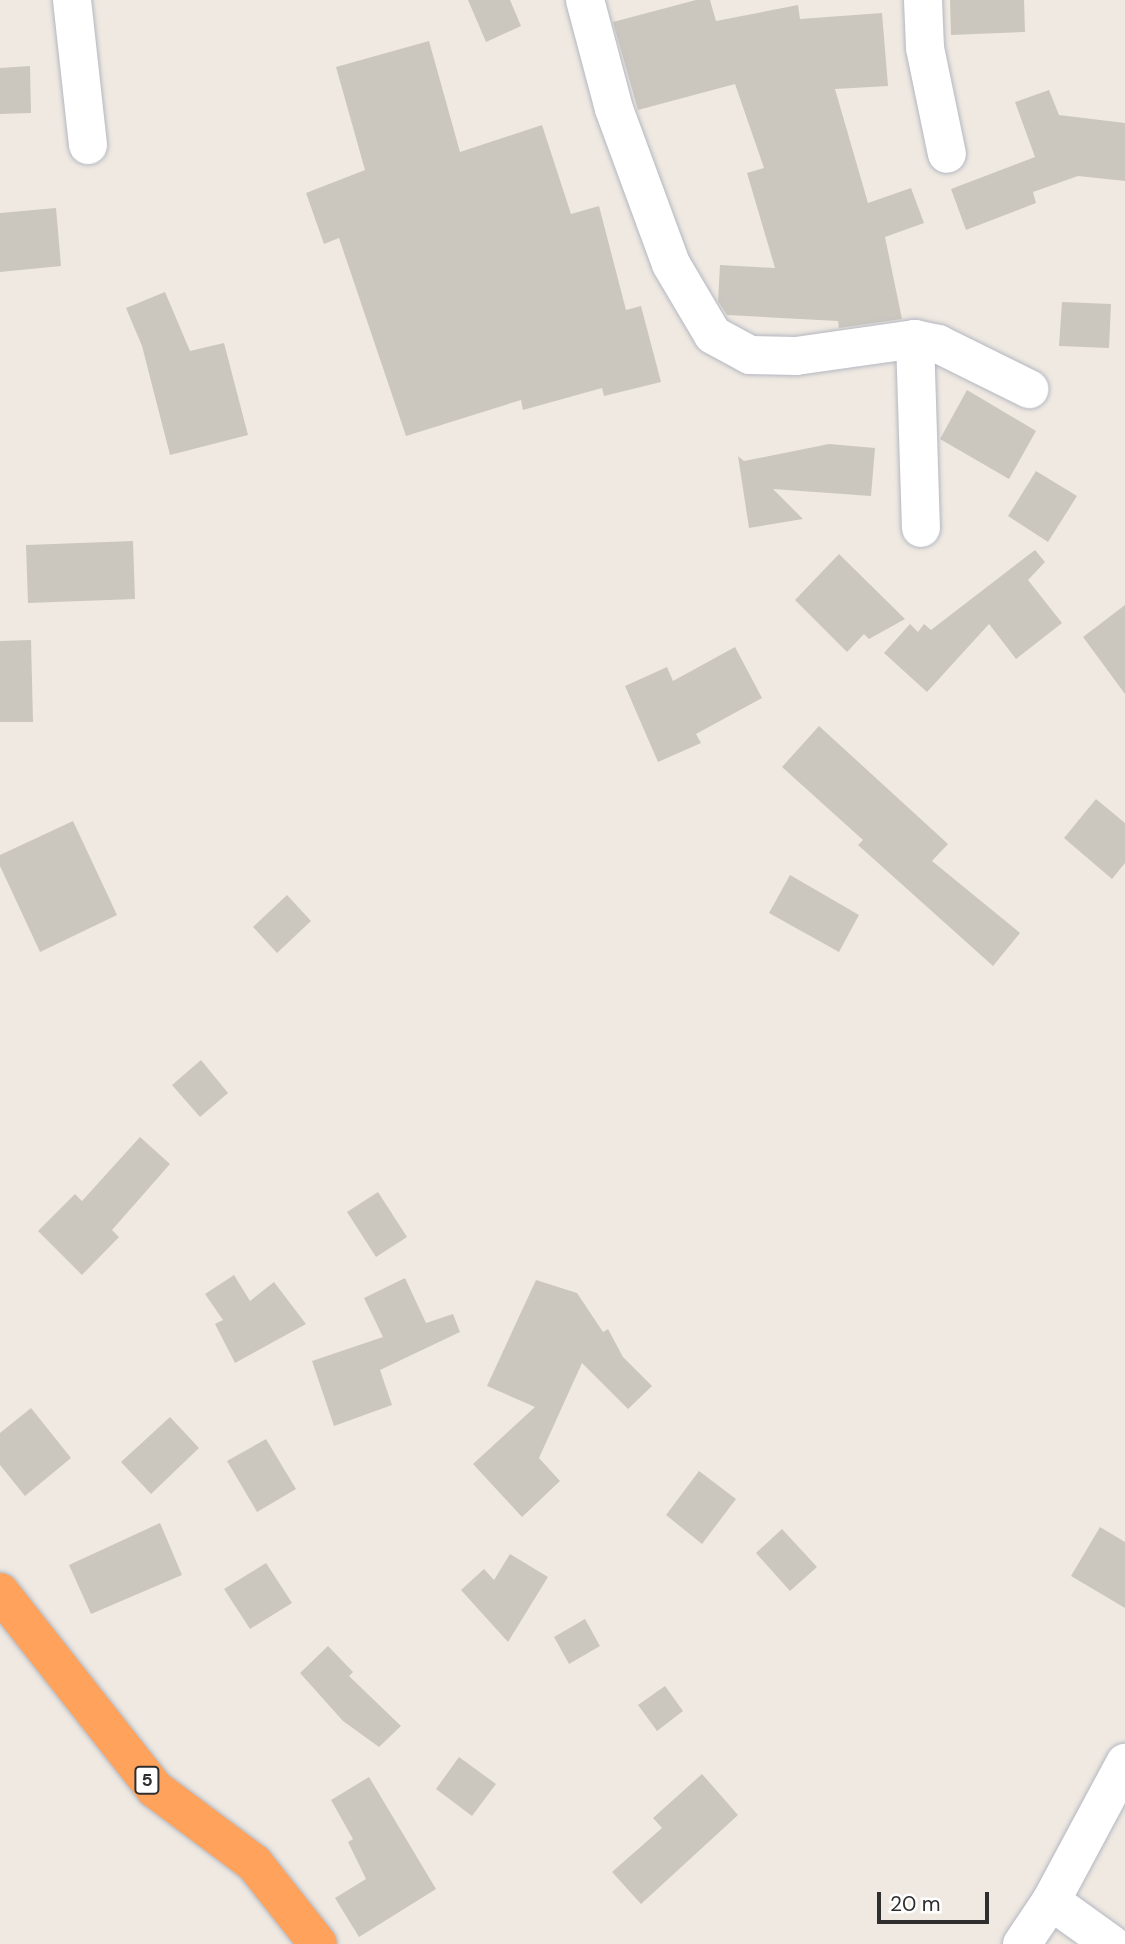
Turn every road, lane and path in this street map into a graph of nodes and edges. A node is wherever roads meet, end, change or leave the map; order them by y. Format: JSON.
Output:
{"nodes":[{"id":1,"x":72,"y":0,"type":"edge"},
{"id":2,"x":585,"y":0,"type":"edge"},
{"id":3,"x":923,"y":0,"type":"edge"},
{"id":4,"x":88,"y":145,"type":"dead end"},
{"id":5,"x":947,"y":154,"type":"dead end"},
{"id":6,"x":915,"y":339,"type":"junction"},
{"id":7,"x":1029,"y":389,"type":"dead end"},
{"id":8,"x":921,"y":527,"type":"dead end"},
{"id":9,"x":0,"y":1592,"type":"edge"},
{"id":10,"x":1125,"y":1763,"type":"edge"},
{"id":11,"x":1051,"y":1901,"type":"junction"},
{"id":12,"x":318,"y":1944,"type":"edge"},
{"id":13,"x":1022,"y":1944,"type":"edge"},
{"id":14,"x":1111,"y":1944,"type":"edge"}],
"edges":[{"from":1,"to":4,"type":"street"},
{"from":2,"to":6,"type":"street"},
{"from":3,"to":5,"type":"street"},
{"from":6,"to":7,"type":"street"},
{"from":6,"to":8,"type":"street"},
{"from":9,"to":12,"type":"highway","number":"5"},
{"from":10,"to":11,"type":"street"},
{"from":11,"to":13,"type":"street"},
{"from":11,"to":14,"type":"street"}]}
